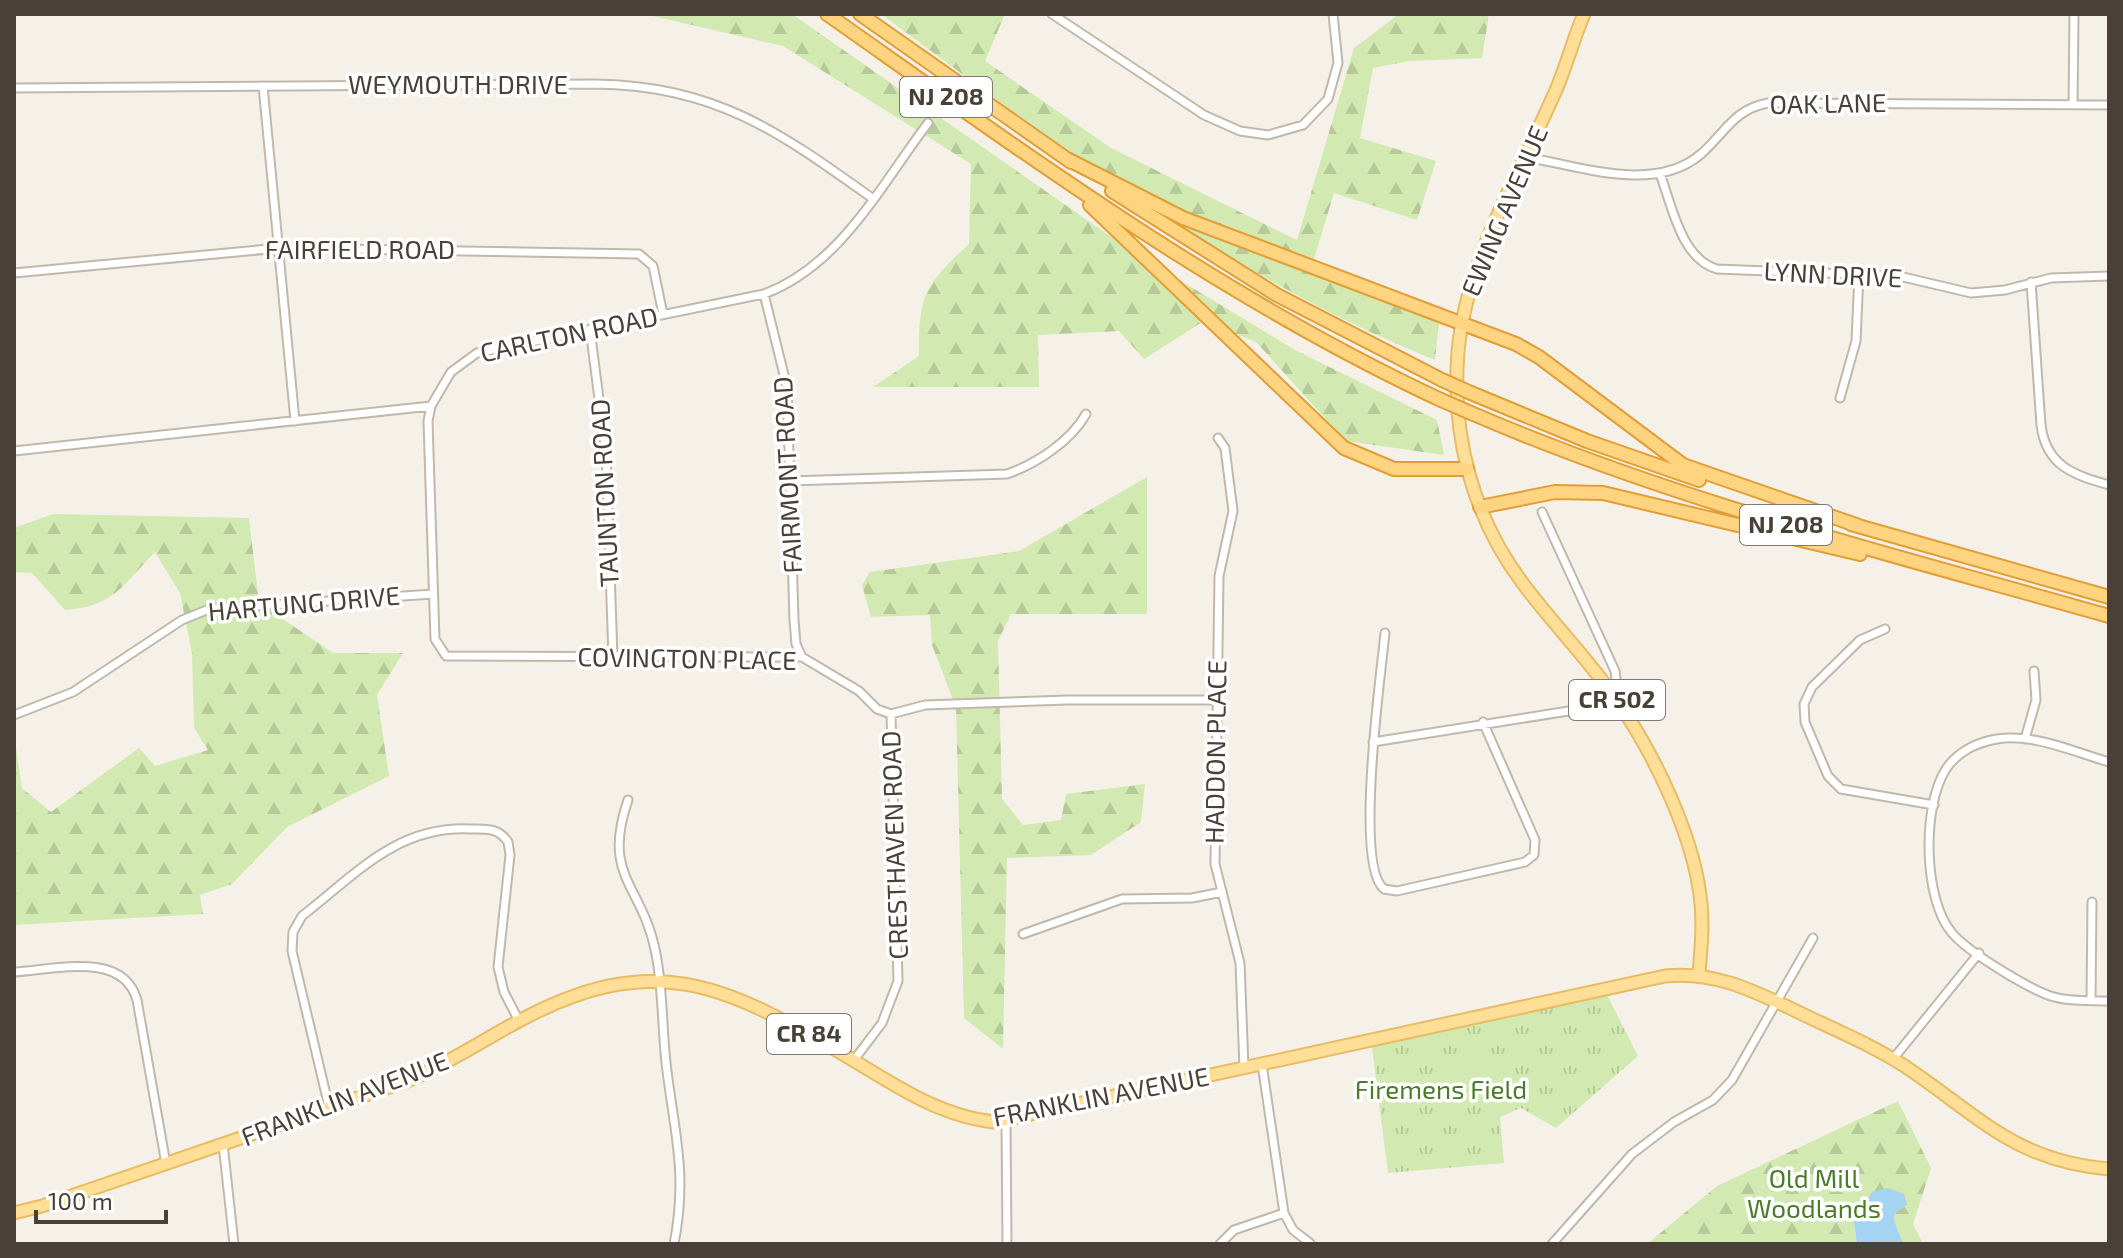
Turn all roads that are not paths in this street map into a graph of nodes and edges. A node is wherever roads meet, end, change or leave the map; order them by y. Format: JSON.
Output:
{"nodes":[{"id":1,"x":827,"y":14,"type":"edge"},
{"id":2,"x":860,"y":14,"type":"edge"},
{"id":3,"x":1052,"y":14,"type":"edge"},
{"id":4,"x":1333,"y":14,"type":"edge"},
{"id":5,"x":1584,"y":14,"type":"edge"},
{"id":6,"x":2074,"y":14,"type":"edge"},
{"id":7,"x":263,"y":86,"type":"junction"},
{"id":8,"x":14,"y":88,"type":"edge"},
{"id":9,"x":2073,"y":105,"type":"junction"},
{"id":10,"x":2109,"y":105,"type":"edge"},
{"id":11,"x":928,"y":123,"type":"dead end"},
{"id":12,"x":1526,"y":157,"type":"junction"},
{"id":13,"x":1067,"y":159,"type":"junction"},
{"id":14,"x":1660,"y":174,"type":"junction"},
{"id":15,"x":1065,"y":181,"type":"junction"},
{"id":16,"x":872,"y":198,"type":"junction"},
{"id":17,"x":279,"y":248,"type":"junction"},
{"id":18,"x":14,"y":273,"type":"edge"},
{"id":19,"x":1859,"y":274,"type":"junction"},
{"id":20,"x":2109,"y":276,"type":"edge"},
{"id":21,"x":2031,"y":282,"type":"junction"},
{"id":22,"x":764,"y":294,"type":"junction"},
{"id":23,"x":663,"y":314,"type":"junction"},
{"id":24,"x":1462,"y":323,"type":"junction"},
{"id":25,"x":590,"y":329,"type":"junction"},
{"id":26,"x":1840,"y":398,"type":"dead end"},
{"id":27,"x":431,"y":406,"type":"junction"},
{"id":28,"x":1086,"y":414,"type":"dead end"},
{"id":29,"x":295,"y":421,"type":"junction"},
{"id":30,"x":1218,"y":438,"type":"dead end"},
{"id":31,"x":14,"y":451,"type":"edge"},
{"id":32,"x":1467,"y":469,"type":"junction"},
{"id":33,"x":790,"y":481,"type":"junction"},
{"id":34,"x":2109,"y":485,"type":"edge"},
{"id":35,"x":1480,"y":507,"type":"junction"},
{"id":36,"x":1542,"y":512,"type":"dead end"},
{"id":37,"x":1859,"y":526,"type":"junction"},
{"id":38,"x":2020,"y":590,"type":"junction"},
{"id":39,"x":433,"y":594,"type":"junction"},
{"id":40,"x":2109,"y":597,"type":"edge"},
{"id":41,"x":2109,"y":616,"type":"edge"},
{"id":42,"x":1885,"y":629,"type":"dead end"},
{"id":43,"x":1385,"y":633,"type":"dead end"},
{"id":44,"x":802,"y":657,"type":"junction"},
{"id":45,"x":613,"y":658,"type":"junction"},
{"id":46,"x":2034,"y":671,"type":"dead end"},
{"id":47,"x":1216,"y":700,"type":"junction"},
{"id":48,"x":1619,"y":703,"type":"junction"},
{"id":49,"x":891,"y":714,"type":"junction"},
{"id":50,"x":14,"y":715,"type":"edge"},
{"id":51,"x":1483,"y":722,"type":"junction"},
{"id":52,"x":2025,"y":739,"type":"junction"},
{"id":53,"x":1373,"y":742,"type":"junction"},
{"id":54,"x":2109,"y":762,"type":"edge"},
{"id":55,"x":628,"y":800,"type":"dead end"},
{"id":56,"x":1934,"y":805,"type":"junction"},
{"id":57,"x":1222,"y":892,"type":"junction"},
{"id":58,"x":2092,"y":902,"type":"dead end"},
{"id":59,"x":1023,"y":934,"type":"dead end"},
{"id":60,"x":1813,"y":938,"type":"dead end"},
{"id":61,"x":1979,"y":953,"type":"junction"},
{"id":62,"x":14,"y":972,"type":"edge"},
{"id":63,"x":1699,"y":974,"type":"junction"},
{"id":64,"x":661,"y":981,"type":"junction"},
{"id":65,"x":2091,"y":1000,"type":"junction"},
{"id":66,"x":1775,"y":1001,"type":"junction"},
{"id":67,"x":2109,"y":1001,"type":"edge"},
{"id":68,"x":519,"y":1021,"type":"junction"},
{"id":69,"x":1893,"y":1059,"type":"junction"},
{"id":70,"x":854,"y":1060,"type":"junction"},
{"id":71,"x":1262,"y":1064,"type":"junction"},
{"id":72,"x":1244,"y":1068,"type":"junction"},
{"id":73,"x":329,"y":1107,"type":"junction"},
{"id":74,"x":1006,"y":1121,"type":"junction"},
{"id":75,"x":223,"y":1144,"type":"junction"},
{"id":76,"x":166,"y":1164,"type":"junction"},
{"id":77,"x":2109,"y":1169,"type":"edge"},
{"id":78,"x":14,"y":1213,"type":"edge"},
{"id":79,"x":1284,"y":1213,"type":"junction"},
{"id":80,"x":1310,"y":1243,"type":"edge"},
{"id":81,"x":234,"y":1244,"type":"edge"},
{"id":82,"x":674,"y":1244,"type":"edge"},
{"id":83,"x":1007,"y":1244,"type":"edge"},
{"id":84,"x":1220,"y":1244,"type":"edge"},
{"id":85,"x":1552,"y":1244,"type":"edge"}],
"edges":[{"from":1,"to":15,"type":"highway","number":"NJ 208"},
{"from":2,"to":13,"type":"highway","number":"NJ 208"},
{"from":3,"to":4,"type":"street"},
{"from":5,"to":12,"type":"main road","name":"EWING AVENUE","number":"CR 502"},
{"from":6,"to":9,"type":"street"},
{"from":7,"to":8,"type":"street","name":"WEYMOUTH DRIVE"},
{"from":7,"to":16,"type":"street","name":"WEYMOUTH DRIVE"},
{"from":7,"to":17,"type":"street"},
{"from":9,"to":10,"type":"street","name":"OAK LANE"},
{"from":9,"to":14,"type":"street","name":"OAK LANE"},
{"from":11,"to":16,"type":"street","name":"CARLTON ROAD"},
{"from":12,"to":14,"type":"street","name":"OAK LANE"},
{"from":12,"to":24,"type":"main road","name":"EWING AVENUE","number":"CR 502"},
{"from":13,"to":24,"type":"highway"},
{"from":13,"to":37,"type":"highway","number":"NJ 208","bridge":true},
{"from":14,"to":19,"type":"street","name":"LYNN DRIVE"},
{"from":15,"to":32,"type":"highway"},
{"from":15,"to":38,"type":"highway","number":"NJ 208","bridge":true},
{"from":16,"to":22,"type":"street","name":"CARLTON ROAD"},
{"from":17,"to":18,"type":"street","name":"FAIRFIELD ROAD"},
{"from":17,"to":23,"type":"street","name":"FAIRFIELD ROAD"},
{"from":17,"to":29,"type":"street"},
{"from":19,"to":21,"type":"street","name":"LYNN DRIVE"},
{"from":19,"to":26,"type":"street"},
{"from":20,"to":21,"type":"street","name":"LYNN DRIVE"},
{"from":21,"to":34,"type":"street"},
{"from":22,"to":23,"type":"street","name":"CARLTON ROAD"},
{"from":22,"to":33,"type":"street","name":"FAIRMONT ROAD"},
{"from":23,"to":25,"type":"street","name":"CARLTON ROAD"},
{"from":24,"to":32,"type":"main road","name":"EWING AVENUE","number":"CR 502"},
{"from":24,"to":37,"type":"highway"},
{"from":25,"to":27,"type":"street","name":"CARLTON ROAD"},
{"from":25,"to":45,"type":"street","name":"TAUNTON ROAD"},
{"from":27,"to":29,"type":"street"},
{"from":27,"to":39,"type":"street","name":"HARTUNG DRIVE"},
{"from":28,"to":33,"type":"street"},
{"from":29,"to":31,"type":"street"},
{"from":30,"to":47,"type":"street","name":"HADDON PLACE"},
{"from":32,"to":35,"type":"main road","name":"EWING AVENUE","number":"CR 502"},
{"from":33,"to":44,"type":"street","name":"FAIRMONT ROAD"},
{"from":35,"to":38,"type":"highway"},
{"from":35,"to":48,"type":"main road","name":"EWING AVENUE","number":"CR 502"},
{"from":36,"to":48,"type":"street","name":"EWING AVENUE"},
{"from":37,"to":40,"type":"highway","number":"NJ 208"},
{"from":38,"to":41,"type":"highway","number":"NJ 208"},
{"from":39,"to":45,"type":"street","name":"COVINGTON PLACE"},
{"from":39,"to":50,"type":"street","name":"HARTUNG DRIVE"},
{"from":42,"to":56,"type":"street"},
{"from":43,"to":53,"type":"street"},
{"from":44,"to":45,"type":"street","name":"COVINGTON PLACE"},
{"from":44,"to":49,"type":"street","name":"COVINGTON PLACE"},
{"from":46,"to":52,"type":"street"},
{"from":47,"to":49,"type":"street"},
{"from":47,"to":57,"type":"street","name":"HADDON PLACE"},
{"from":48,"to":51,"type":"street"},
{"from":48,"to":63,"type":"main road","name":"EWING AVENUE","number":"CR 502"},
{"from":49,"to":70,"type":"street","name":"CRESTHAVEN ROAD"},
{"from":51,"to":53,"type":"street"},
{"from":51,"to":53,"type":"street"},
{"from":52,"to":54,"type":"street"},
{"from":52,"to":56,"type":"street"},
{"from":55,"to":64,"type":"street"},
{"from":56,"to":61,"type":"street"},
{"from":57,"to":59,"type":"street"},
{"from":57,"to":72,"type":"street","name":"HADDON PLACE"},
{"from":58,"to":65,"type":"street"},
{"from":60,"to":66,"type":"street"},
{"from":61,"to":65,"type":"street"},
{"from":61,"to":69,"type":"street"},
{"from":62,"to":76,"type":"street"},
{"from":63,"to":66,"type":"main road","name":"FRANKLIN AVENUE"},
{"from":63,"to":71,"type":"main road","name":"FRANKLIN AVENUE","number":"CR 84"},
{"from":64,"to":68,"type":"main road","name":"FRANKLIN AVENUE","number":"CR 84"},
{"from":64,"to":70,"type":"main road","name":"FRANKLIN AVENUE","number":"CR 84"},
{"from":64,"to":82,"type":"street"},
{"from":65,"to":67,"type":"street"},
{"from":66,"to":69,"type":"main road","name":"FRANKLIN AVENUE"},
{"from":66,"to":85,"type":"street"},
{"from":68,"to":73,"type":"main road","name":"FRANKLIN AVENUE","number":"CR 84"},
{"from":68,"to":73,"type":"street"},
{"from":69,"to":77,"type":"main road","name":"FRANKLIN AVENUE"},
{"from":70,"to":74,"type":"main road","name":"FRANKLIN AVENUE","number":"CR 84"},
{"from":71,"to":72,"type":"main road","name":"FRANKLIN AVENUE","number":"CR 84"},
{"from":71,"to":79,"type":"street"},
{"from":72,"to":74,"type":"main road","name":"FRANKLIN AVENUE","number":"CR 84"},
{"from":73,"to":75,"type":"main road","name":"FRANKLIN AVENUE","number":"CR 84"},
{"from":74,"to":83,"type":"street"},
{"from":75,"to":76,"type":"main road","name":"FRANKLIN AVENUE","number":"CR 84"},
{"from":75,"to":81,"type":"street"},
{"from":76,"to":78,"type":"main road","name":"FRANKLIN AVENUE","number":"CR 84"},
{"from":79,"to":80,"type":"street"},
{"from":79,"to":84,"type":"street"}]}
